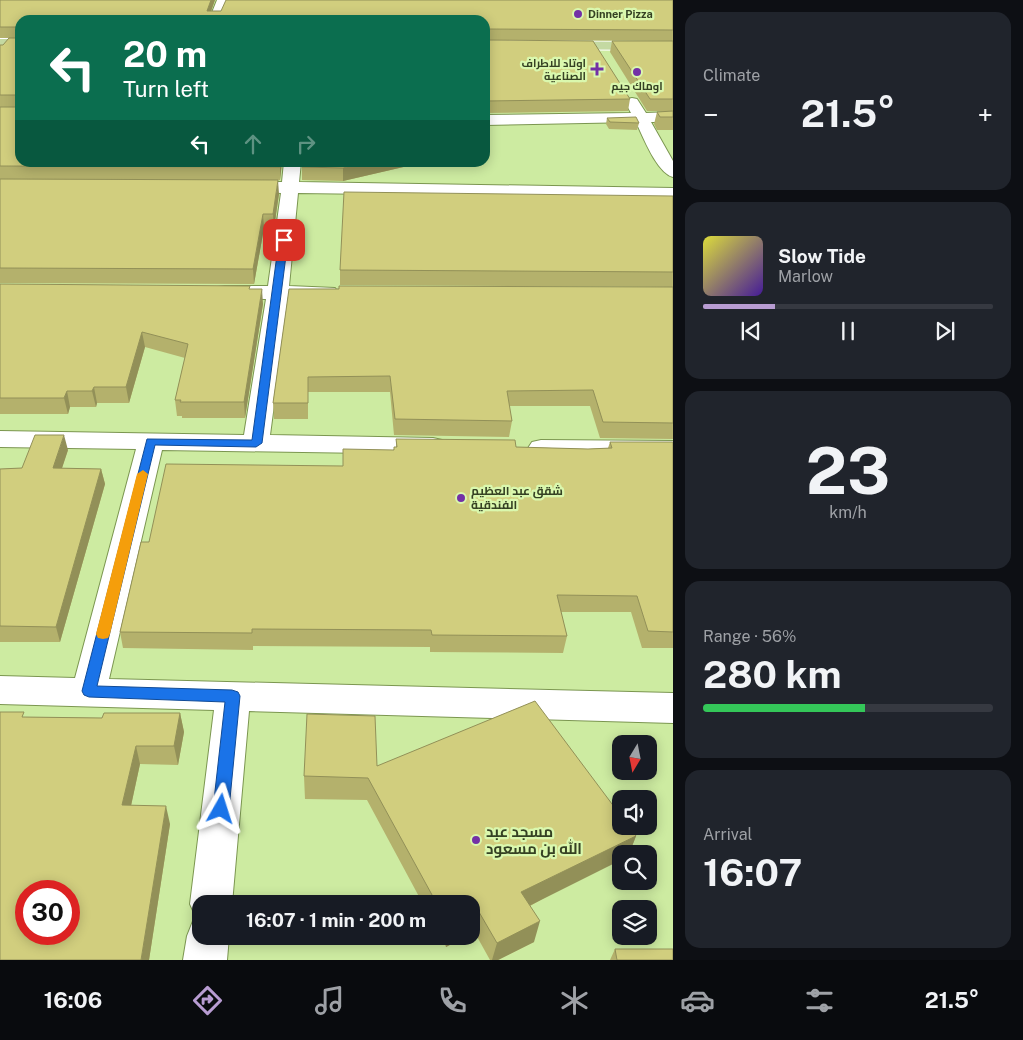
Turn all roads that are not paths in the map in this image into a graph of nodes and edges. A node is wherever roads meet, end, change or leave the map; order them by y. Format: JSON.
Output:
{"nodes":[{"id":1,"x":223,"y":0,"type":"edge"},
{"id":2,"x":218,"y":15,"type":"edge"},
{"id":3,"x":490,"y":36,"type":"edge"},
{"id":4,"x":673,"y":36,"type":"edge"},
{"id":5,"x":490,"y":45,"type":"edge"},
{"id":6,"x":597,"y":46,"type":"junction"},
{"id":7,"x":673,"y":46,"type":"edge"},
{"id":8,"x":605,"y":60,"type":"edge"},
{"id":9,"x":622,"y":88,"type":"edge"},
{"id":10,"x":641,"y":116,"type":"junction"},
{"id":11,"x":673,"y":117,"type":"edge"},
{"id":12,"x":490,"y":120,"type":"edge"},
{"id":13,"x":292,"y":167,"type":"edge"},
{"id":14,"x":673,"y":172,"type":"edge"},
{"id":15,"x":221,"y":187,"type":"edge"},
{"id":16,"x":289,"y":187,"type":"junction"},
{"id":17,"x":673,"y":193,"type":"edge"},
{"id":18,"x":208,"y":292,"type":"edge"},
{"id":19,"x":278,"y":293,"type":"junction"},
{"id":20,"x":347,"y":293,"type":"edge"},
{"id":21,"x":0,"y":440,"type":"edge"},
{"id":22,"x":150,"y":441,"type":"junction"},
{"id":23,"x":256,"y":443,"type":"junction"},
{"id":24,"x":452,"y":447,"type":"edge"},
{"id":25,"x":521,"y":448,"type":"edge"},
{"id":26,"x":673,"y":449,"type":"edge"},
{"id":27,"x":0,"y":690,"type":"edge"},
{"id":28,"x":89,"y":691,"type":"junction"},
{"id":29,"x":232,"y":696,"type":"junction"},
{"id":30,"x":673,"y":708,"type":"edge"},
{"id":31,"x":212,"y":895,"type":"edge"},
{"id":32,"x":207,"y":945,"type":"edge"},
{"id":33,"x":205,"y":960,"type":"edge"}],
"edges":[{"from":1,"to":2,"type":"street"},
{"from":3,"to":4,"type":"main road"},
{"from":5,"to":6,"type":"main road"},
{"from":6,"to":7,"type":"main road"},
{"from":6,"to":8,"type":"street"},
{"from":9,"to":10,"type":"street"},
{"from":10,"to":11,"type":"street"},
{"from":10,"to":12,"type":"street"},
{"from":10,"to":14,"type":"street"},
{"from":13,"to":16,"type":"street"},
{"from":15,"to":16,"type":"street"},
{"from":16,"to":17,"type":"street"},
{"from":16,"to":19,"type":"street"},
{"from":18,"to":19,"type":"street"},
{"from":19,"to":20,"type":"street"},
{"from":19,"to":23,"type":"street"},
{"from":21,"to":22,"type":"street"},
{"from":22,"to":23,"type":"street"},
{"from":22,"to":28,"type":"street"},
{"from":23,"to":24,"type":"street"},
{"from":25,"to":26,"type":"street"},
{"from":27,"to":28,"type":"street"},
{"from":28,"to":29,"type":"street"},
{"from":29,"to":30,"type":"street"},
{"from":29,"to":31,"type":"street"},
{"from":32,"to":33,"type":"street"}]}
